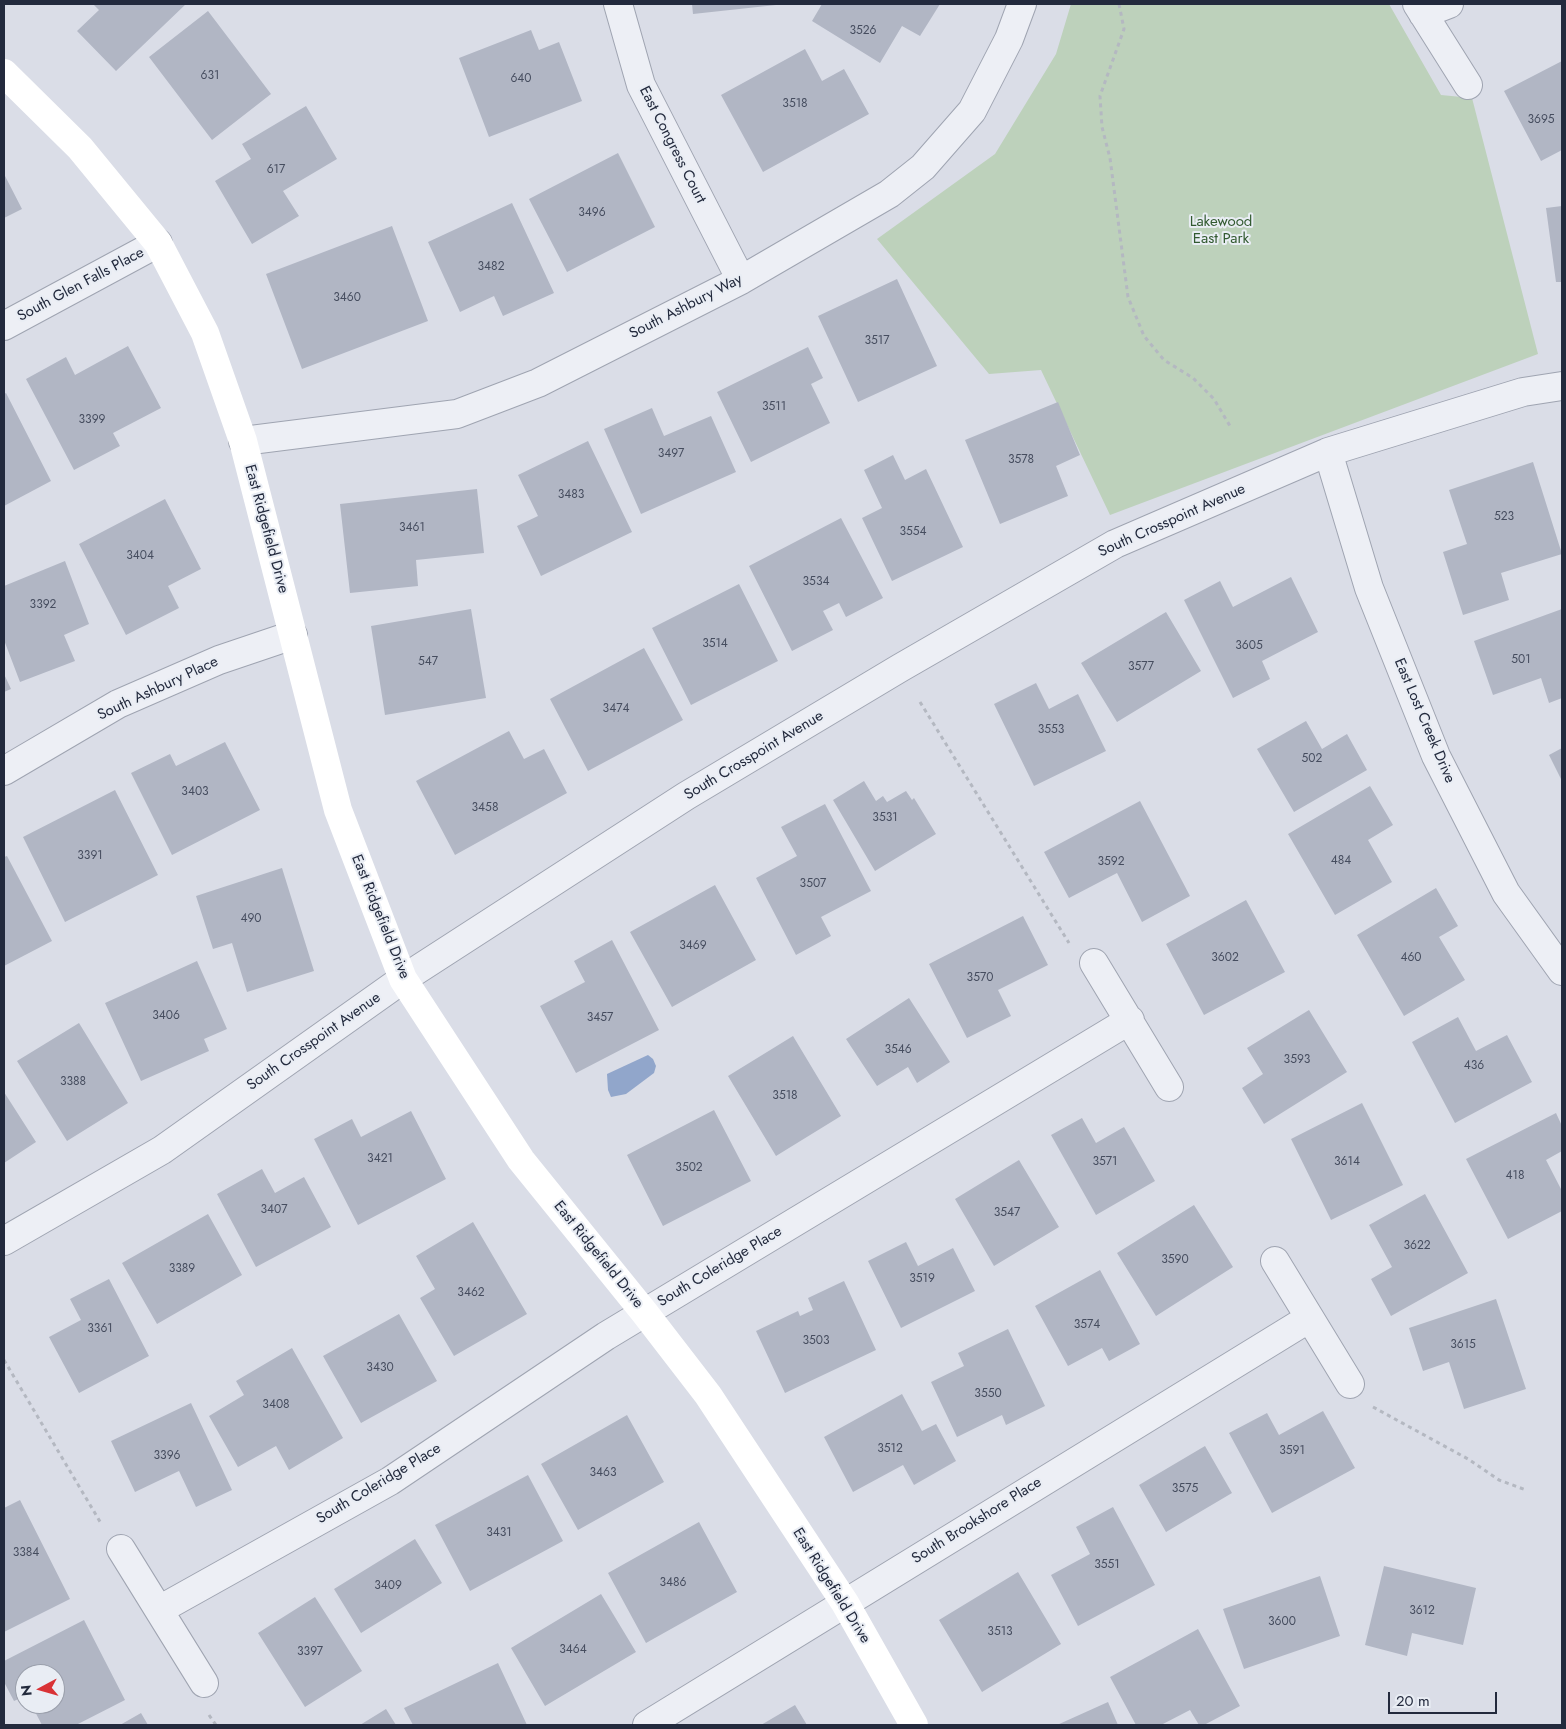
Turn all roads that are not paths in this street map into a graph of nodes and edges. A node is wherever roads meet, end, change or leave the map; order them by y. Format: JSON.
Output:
{"nodes":[{"id":1,"x":618,"y":4,"type":"edge"},
{"id":2,"x":1022,"y":4,"type":"edge"},
{"id":3,"x":1449,"y":4,"type":"edge"},
{"id":4,"x":1420,"y":9,"type":"edge"},
{"id":5,"x":4,"y":73,"type":"edge"},
{"id":6,"x":1468,"y":86,"type":"dead end"},
{"id":7,"x":158,"y":243,"type":"junction"},
{"id":8,"x":741,"y":280,"type":"junction"},
{"id":9,"x":4,"y":326,"type":"edge"},
{"id":10,"x":1562,"y":386,"type":"edge"},
{"id":11,"x":243,"y":441,"type":"junction"},
{"id":12,"x":1328,"y":452,"type":"junction"},
{"id":13,"x":294,"y":635,"type":"junction"},
{"id":14,"x":4,"y":771,"type":"edge"},
{"id":15,"x":1557,"y":954,"type":"edge"},
{"id":16,"x":1094,"y":963,"type":"dead end"},
{"id":17,"x":404,"y":978,"type":"junction"},
{"id":18,"x":1130,"y":1020,"type":"junction"},
{"id":19,"x":1169,"y":1086,"type":"dead end"},
{"id":20,"x":4,"y":1241,"type":"edge"},
{"id":21,"x":1275,"y":1261,"type":"dead end"},
{"id":22,"x":644,"y":1312,"type":"junction"},
{"id":23,"x":1308,"y":1318,"type":"junction"},
{"id":24,"x":1350,"y":1384,"type":"dead end"},
{"id":25,"x":121,"y":1549,"type":"dead end"},
{"id":26,"x":844,"y":1603,"type":"junction"},
{"id":27,"x":159,"y":1610,"type":"junction"},
{"id":28,"x":204,"y":1683,"type":"dead end"},
{"id":29,"x":647,"y":1725,"type":"edge"},
{"id":30,"x":914,"y":1725,"type":"edge"}],
"edges":[{"from":1,"to":8,"type":"street","name":"East Congress Court"},
{"from":2,"to":8,"type":"street","name":"South Ashbury Way"},
{"from":3,"to":4,"type":"street"},
{"from":4,"to":6,"type":"street"},
{"from":5,"to":7,"type":"street","name":"East Ridgefield Drive"},
{"from":7,"to":9,"type":"street","name":"South Glen Falls Place"},
{"from":7,"to":11,"type":"street","name":"East Ridgefield Drive"},
{"from":8,"to":11,"type":"street","name":"South Ashbury Way"},
{"from":10,"to":12,"type":"street","name":"South Crosspoint Avenue"},
{"from":11,"to":13,"type":"street","name":"East Ridgefield Drive"},
{"from":12,"to":15,"type":"street","name":"East Lost Creek Drive"},
{"from":12,"to":17,"type":"street","name":"South Crosspoint Avenue"},
{"from":13,"to":14,"type":"street","name":"South Ashbury Place"},
{"from":13,"to":17,"type":"street","name":"East Ridgefield Drive"},
{"from":16,"to":18,"type":"street"},
{"from":17,"to":20,"type":"street","name":"South Crosspoint Avenue"},
{"from":17,"to":22,"type":"street","name":"East Ridgefield Drive"},
{"from":18,"to":19,"type":"street"},
{"from":18,"to":22,"type":"street","name":"South Coleridge Place"},
{"from":21,"to":23,"type":"street"},
{"from":22,"to":26,"type":"street","name":"East Ridgefield Drive"},
{"from":22,"to":27,"type":"street","name":"South Coleridge Place"},
{"from":23,"to":24,"type":"street"},
{"from":23,"to":26,"type":"street","name":"South Brookshore Place"},
{"from":25,"to":27,"type":"street"},
{"from":26,"to":29,"type":"street","name":"South Brookshore Place"},
{"from":26,"to":30,"type":"street","name":"East Ridgefield Drive"},
{"from":27,"to":28,"type":"street"}]}
